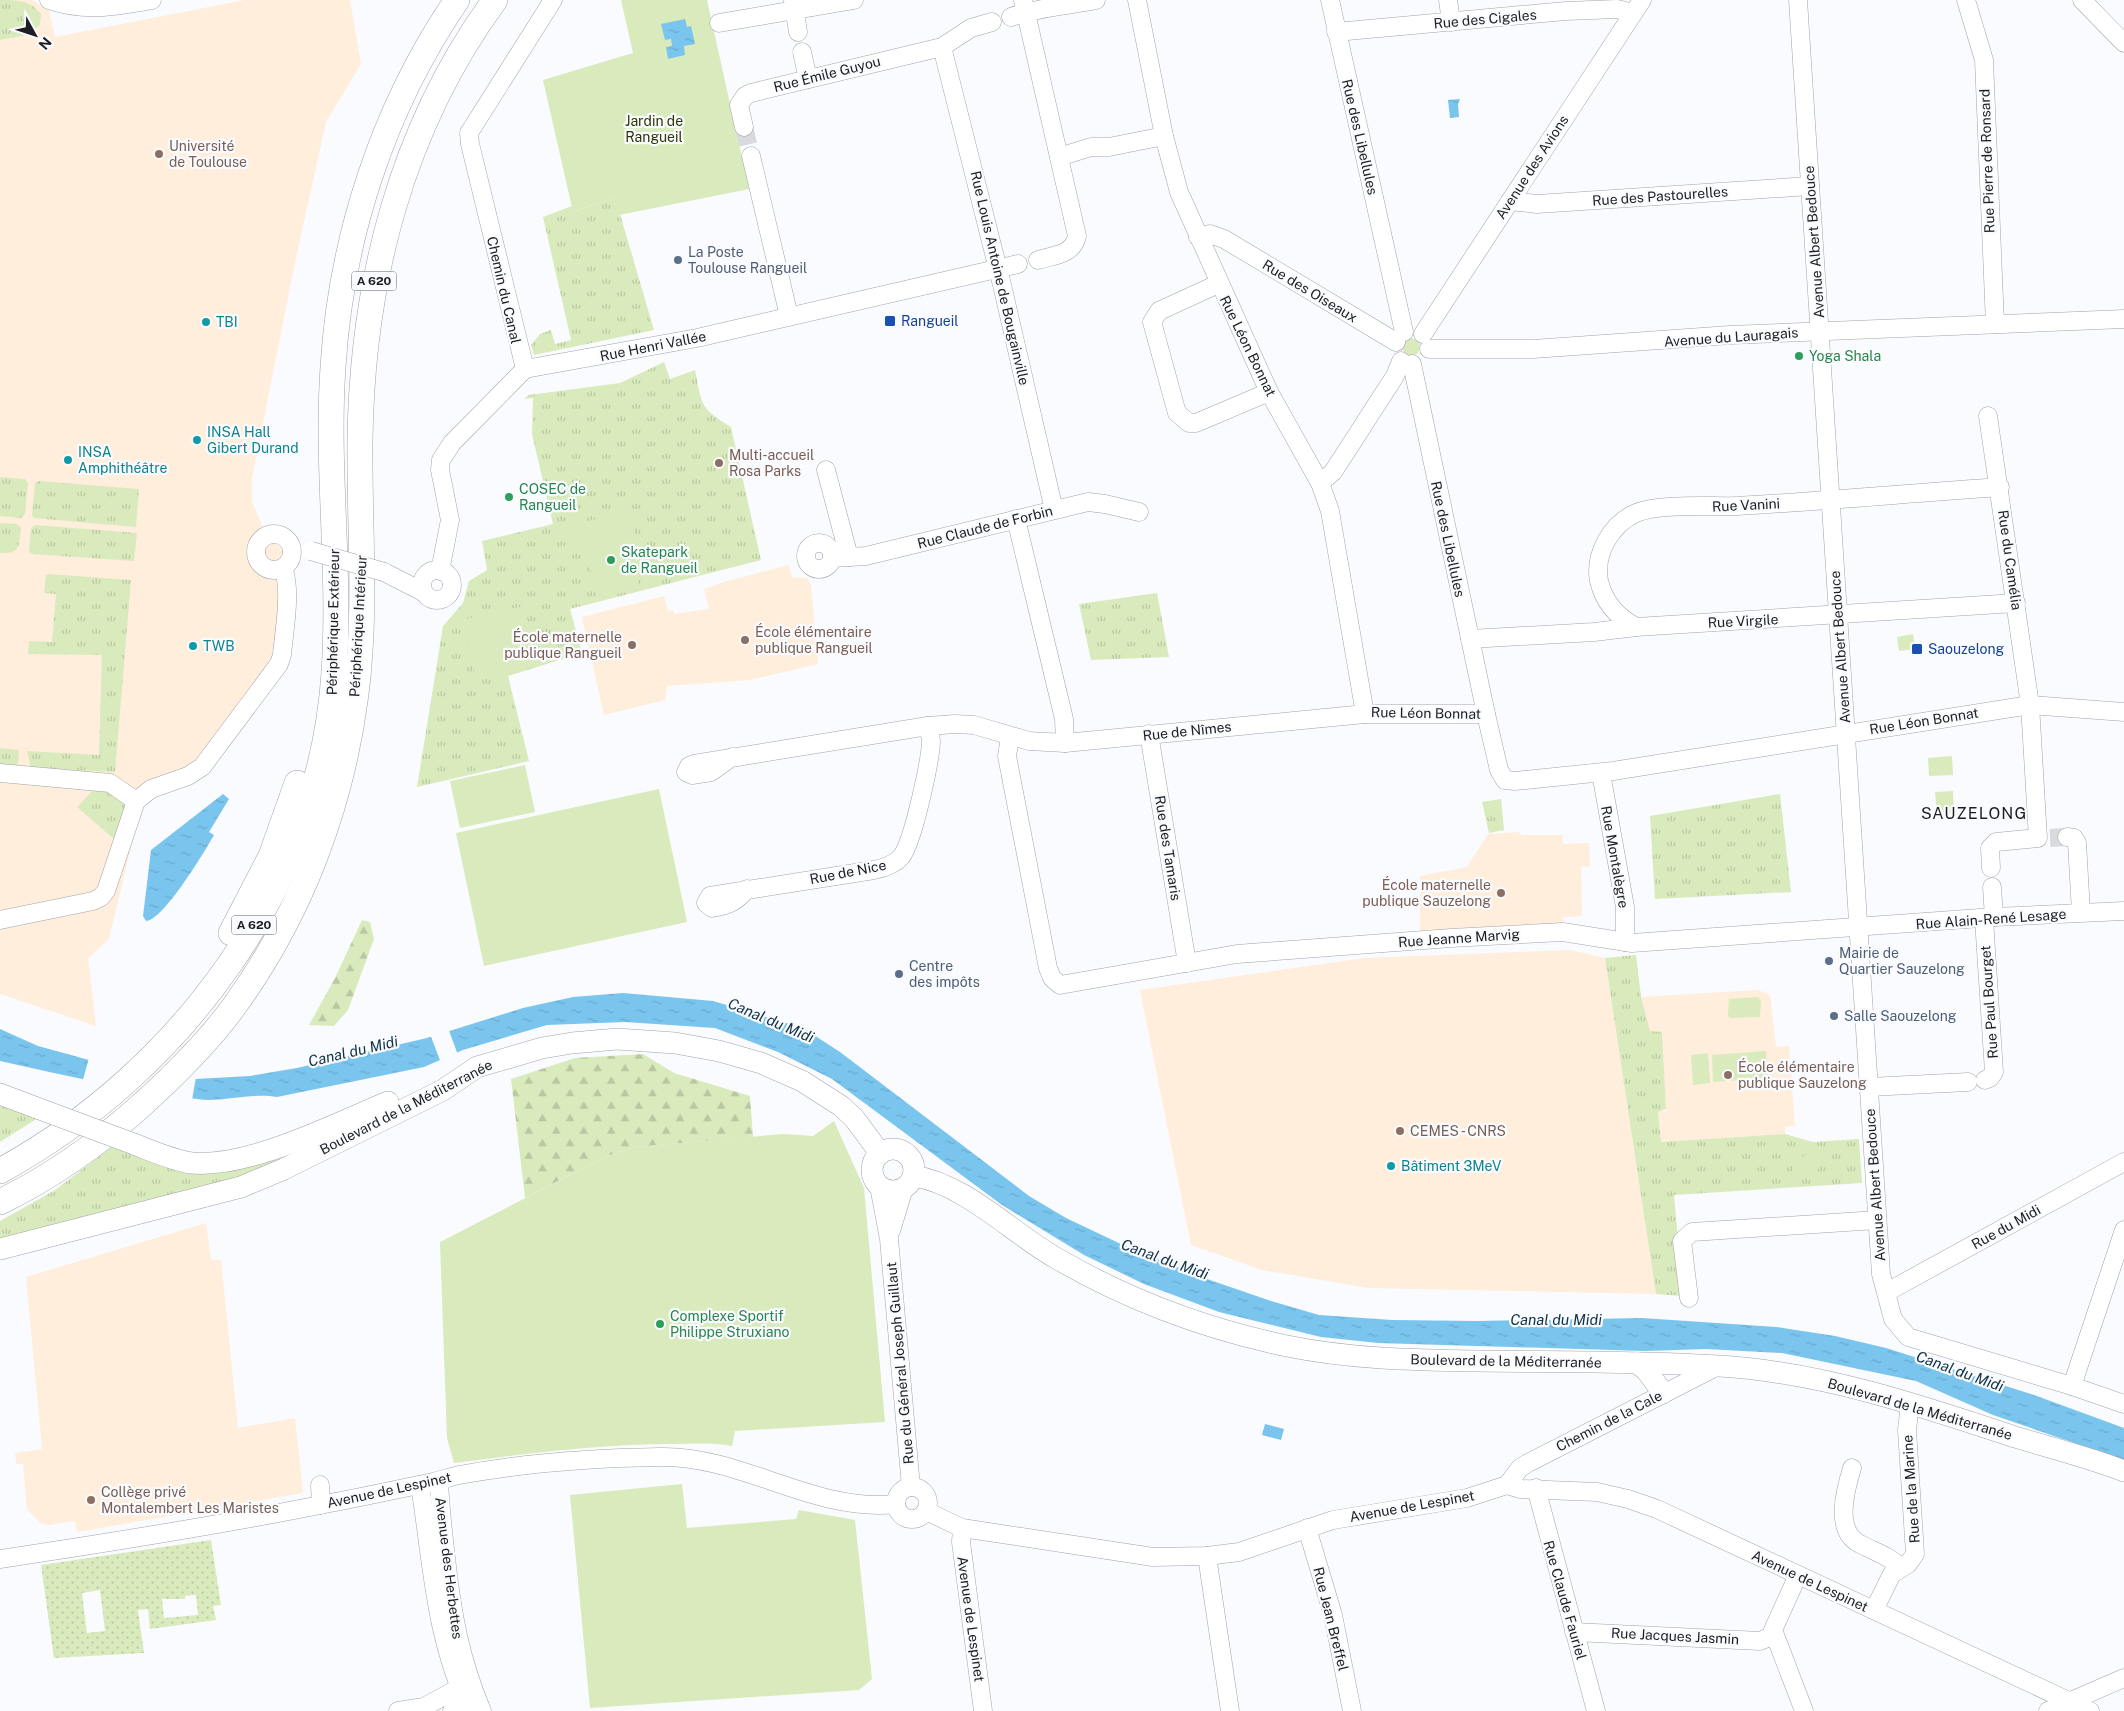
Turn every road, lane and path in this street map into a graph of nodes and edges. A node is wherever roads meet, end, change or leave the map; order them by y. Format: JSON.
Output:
{"nodes":[{"id":1,"x":49,"y":0,"type":"edge"},
{"id":2,"x":152,"y":0,"type":"edge"},
{"id":3,"x":457,"y":0,"type":"edge"},
{"id":4,"x":495,"y":0,"type":"edge"},
{"id":5,"x":553,"y":0,"type":"edge"},
{"id":6,"x":854,"y":0,"type":"edge"},
{"id":7,"x":1096,"y":0,"type":"edge"},
{"id":8,"x":1136,"y":0,"type":"edge"},
{"id":9,"x":1330,"y":0,"type":"edge"},
{"id":10,"x":1448,"y":0,"type":"edge"},
{"id":11,"x":1798,"y":0,"type":"edge"},
{"id":12,"x":1966,"y":0,"type":"edge"},
{"id":13,"x":2082,"y":0,"type":"edge"},
{"id":14,"x":793,"y":5,"type":"edge"},
{"id":15,"x":1566,"y":6,"type":"edge"},
{"id":16,"x":1637,"y":6,"type":"edge"},
{"id":17,"x":1020,"y":10,"type":"edge"},
{"id":18,"x":992,"y":22,"type":"dead end"},
{"id":19,"x":1451,"y":22,"type":"junction"},
{"id":20,"x":718,"y":23,"type":"dead end"},
{"id":21,"x":798,"y":32,"type":"dead end"},
{"id":22,"x":1336,"y":32,"type":"junction"},
{"id":23,"x":2124,"y":43,"type":"edge"},
{"id":24,"x":942,"y":47,"type":"junction"},
{"id":25,"x":802,"y":52,"type":"dead end"},
{"id":26,"x":808,"y":79,"type":"junction"},
{"id":27,"x":744,"y":127,"type":"tunnel mouth"},
{"id":28,"x":1164,"y":136,"type":"junction"},
{"id":29,"x":751,"y":156,"type":"tunnel mouth"},
{"id":30,"x":1059,"y":157,"type":"junction"},
{"id":31,"x":1810,"y":186,"type":"junction"},
{"id":32,"x":1510,"y":201,"type":"junction"},
{"id":33,"x":1201,"y":244,"type":"junction"},
{"id":34,"x":1038,"y":260,"type":"dead end"},
{"id":35,"x":1018,"y":264,"type":"dead end"},
{"id":36,"x":998,"y":269,"type":"junction"},
{"id":37,"x":1218,"y":284,"type":"junction"},
{"id":38,"x":785,"y":317,"type":"junction"},
{"id":39,"x":2124,"y":319,"type":"edge"},
{"id":40,"x":1995,"y":324,"type":"junction"},
{"id":41,"x":1820,"y":332,"type":"junction"},
{"id":42,"x":1400,"y":337,"type":"junction"},
{"id":43,"x":1426,"y":342,"type":"junction"},
{"id":44,"x":1407,"y":362,"type":"junction"},
{"id":45,"x":525,"y":369,"type":"junction"},
{"id":46,"x":1269,"y":392,"type":"junction"},
{"id":47,"x":1988,"y":416,"type":"dead end"},
{"id":48,"x":826,"y":470,"type":"dead end"},
{"id":49,"x":1320,"y":483,"type":"junction"},
{"id":50,"x":2000,"y":487,"type":"junction"},
{"id":51,"x":1830,"y":499,"type":"junction"},
{"id":52,"x":1054,"y":510,"type":"junction"},
{"id":53,"x":1138,"y":512,"type":"dead end"},
{"id":54,"x":1016,"y":519,"type":"junction"},
{"id":55,"x":291,"y":548,"type":"junction"},
{"id":56,"x":283,"y":568,"type":"junction"},
{"id":57,"x":384,"y":572,"type":"junction"},
{"id":58,"x":434,"y":572,"type":"junction"},
{"id":59,"x":336,"y":582,"type":"junction"},
{"id":60,"x":423,"y":592,"type":"junction"},
{"id":61,"x":2016,"y":603,"type":"junction"},
{"id":62,"x":1836,"y":614,"type":"junction"},
{"id":63,"x":1636,"y":627,"type":"junction"},
{"id":64,"x":1470,"y":640,"type":"junction"},
{"id":65,"x":2030,"y":705,"type":"junction"},
{"id":66,"x":2124,"y":712,"type":"edge"},
{"id":67,"x":1365,"y":714,"type":"junction"},
{"id":68,"x":1486,"y":714,"type":"junction"},
{"id":69,"x":928,"y":726,"type":"junction"},
{"id":70,"x":1846,"y":733,"type":"junction"},
{"id":71,"x":1149,"y":734,"type":"junction"},
{"id":72,"x":1010,"y":737,"type":"junction"},
{"id":73,"x":1065,"y":743,"type":"junction"},
{"id":74,"x":732,"y":758,"type":"dead end"},
{"id":75,"x":0,"y":773,"type":"edge"},
{"id":76,"x":1601,"y":773,"type":"junction"},
{"id":77,"x":136,"y":801,"type":"junction"},
{"id":78,"x":2052,"y":837,"type":"junction"},
{"id":79,"x":1991,"y":868,"type":"dead end"},
{"id":80,"x":1992,"y":887,"type":"dead end"},
{"id":81,"x":747,"y":889,"type":"dead end"},
{"id":82,"x":2124,"y":911,"type":"edge"},
{"id":83,"x":2081,"y":912,"type":"junction"},
{"id":84,"x":1989,"y":918,"type":"junction"},
{"id":85,"x":0,"y":920,"type":"edge"},
{"id":86,"x":1859,"y":927,"type":"junction"},
{"id":87,"x":1625,"y":942,"type":"junction"},
{"id":88,"x":1186,"y":962,"type":"junction"},
{"id":89,"x":477,"y":1068,"type":"junction"},
{"id":90,"x":1869,"y":1087,"type":"junction"},
{"id":91,"x":0,"y":1094,"type":"edge"},
{"id":92,"x":0,"y":1152,"type":"edge"},
{"id":93,"x":880,"y":1153,"type":"junction"},
{"id":94,"x":2124,"y":1162,"type":"edge"},
{"id":95,"x":0,"y":1171,"type":"edge"},
{"id":96,"x":909,"y":1182,"type":"junction"},
{"id":97,"x":879,"y":1186,"type":"junction"},
{"id":98,"x":0,"y":1202,"type":"edge"},
{"id":99,"x":1877,"y":1220,"type":"junction"},
{"id":100,"x":2124,"y":1230,"type":"edge"},
{"id":101,"x":889,"y":1239,"type":"junction"},
{"id":102,"x":0,"y":1249,"type":"edge"},
{"id":103,"x":1887,"y":1292,"type":"junction"},
{"id":104,"x":1690,"y":1298,"type":"dead end"},
{"id":105,"x":1637,"y":1363,"type":"junction"},
{"id":106,"x":1719,"y":1366,"type":"junction"},
{"id":107,"x":2072,"y":1386,"type":"junction"},
{"id":108,"x":1662,"y":1393,"type":"junction"},
{"id":109,"x":1910,"y":1404,"type":"junction"},
{"id":110,"x":2124,"y":1404,"type":"edge"},
{"id":111,"x":1852,"y":1468,"type":"dead end"},
{"id":112,"x":2124,"y":1471,"type":"edge"},
{"id":113,"x":439,"y":1481,"type":"junction"},
{"id":114,"x":320,"y":1485,"type":"dead end"},
{"id":115,"x":420,"y":1485,"type":"junction"},
{"id":116,"x":1507,"y":1485,"type":"junction"},
{"id":117,"x":911,"y":1487,"type":"junction"},
{"id":118,"x":1536,"y":1488,"type":"junction"},
{"id":119,"x":896,"y":1504,"type":"junction"},
{"id":120,"x":321,"y":1505,"type":"junction"},
{"id":121,"x":926,"y":1511,"type":"junction"},
{"id":122,"x":962,"y":1528,"type":"junction"},
{"id":123,"x":1307,"y":1528,"type":"junction"},
{"id":124,"x":1207,"y":1556,"type":"junction"},
{"id":125,"x":0,"y":1559,"type":"edge"},
{"id":126,"x":1901,"y":1568,"type":"junction"},
{"id":127,"x":1798,"y":1575,"type":"junction"},
{"id":128,"x":1874,"y":1610,"type":"junction"},
{"id":129,"x":1574,"y":1632,"type":"junction"},
{"id":130,"x":1774,"y":1635,"type":"junction"},
{"id":131,"x":2124,"y":1678,"type":"edge"},
{"id":132,"x":465,"y":1685,"type":"junction"},
{"id":133,"x":2071,"y":1702,"type":"junction"},
{"id":134,"x":470,"y":1708,"type":"edge"},
{"id":135,"x":398,"y":1711,"type":"edge"},
{"id":136,"x":983,"y":1711,"type":"edge"},
{"id":137,"x":1230,"y":1711,"type":"edge"},
{"id":138,"x":1352,"y":1711,"type":"edge"},
{"id":139,"x":1596,"y":1711,"type":"edge"},
{"id":140,"x":1804,"y":1711,"type":"edge"},
{"id":141,"x":2048,"y":1711,"type":"edge"},
{"id":142,"x":2090,"y":1711,"type":"edge"}],
"edges":[{"from":1,"to":2,"type":"street"},
{"from":3,"to":59,"type":"highway","name":"Périphérique Extérieur","number":"A 620"},
{"from":4,"to":98,"type":"highway","name":"Périphérique Intérieur","number":"A 620"},
{"from":5,"to":45,"type":"street","name":"Chemin du Canal"},
{"from":6,"to":14,"type":"street"},
{"from":7,"to":17,"type":"street"},
{"from":8,"to":28,"type":"street","name":"Rue Léon Bonnat"},
{"from":9,"to":22,"type":"street","name":"Rue des Libellules"},
{"from":10,"to":19,"type":"street"},
{"from":11,"to":31,"type":"street","name":"Avenue Albert Bedouce"},
{"from":12,"to":40,"type":"street","name":"Rue Pierre de Ronsard"},
{"from":13,"to":23,"type":"street"},
{"from":14,"to":20,"type":"street"},
{"from":14,"to":21,"type":"street"},
{"from":15,"to":16,"type":"street","name":"Rue des Cigales"},
{"from":15,"to":19,"type":"street","name":"Rue des Cigales"},
{"from":16,"to":32,"type":"street","name":"Avenue des Avions"},
{"from":17,"to":30,"type":"street"},
{"from":18,"to":24,"type":"street","name":"Rue Émile Guyou"},
{"from":19,"to":22,"type":"street","name":"Rue des Cigales"},
{"from":22,"to":42,"type":"street","name":"Rue des Libellules"},
{"from":24,"to":26,"type":"street","name":"Rue Émile Guyou"},
{"from":24,"to":36,"type":"street","name":"Rue Louis Antoine de Bougainville"},
{"from":25,"to":26,"type":"street"},
{"from":26,"to":27,"type":"street","name":"Rue Émile Guyou"},
{"from":28,"to":30,"type":"street"},
{"from":28,"to":33,"type":"street","name":"Rue Léon Bonnat"},
{"from":29,"to":38,"type":"street"},
{"from":30,"to":34,"type":"street"},
{"from":31,"to":32,"type":"street","name":"Rue des Pastourelles"},
{"from":31,"to":41,"type":"street","name":"Avenue Albert Bedouce"},
{"from":32,"to":43,"type":"street","name":"Avenue des Avions"},
{"from":33,"to":37,"type":"street","name":"Rue Léon Bonnat"},
{"from":33,"to":42,"type":"street","name":"Rue des Oiseaux"},
{"from":35,"to":36,"type":"street"},
{"from":36,"to":38,"type":"street"},
{"from":36,"to":52,"type":"street","name":"Rue Louis Antoine de Bougainville"},
{"from":37,"to":46,"type":"street","name":"Rue Léon Bonnat"},
{"from":37,"to":46,"type":"street"},
{"from":38,"to":45,"type":"street","name":"Rue Henri Vallée"},
{"from":39,"to":40,"type":"street","name":"Avenue du Lauragais"},
{"from":40,"to":41,"type":"street","name":"Avenue du Lauragais"},
{"from":41,"to":43,"type":"street","name":"Avenue du Lauragais"},
{"from":41,"to":51,"type":"street","name":"Avenue Albert Bedouce"},
{"from":42,"to":43,"type":"street"},
{"from":42,"to":44,"type":"street"},
{"from":43,"to":44,"type":"street"},
{"from":44,"to":49,"type":"street"},
{"from":44,"to":64,"type":"street","name":"Rue des Libellules"},
{"from":45,"to":58,"type":"street"},
{"from":46,"to":49,"type":"street","name":"Rue Léon Bonnat"},
{"from":47,"to":50,"type":"street","name":"Rue du Camélia"},
{"from":48,"to":54,"type":"street","name":"Rue Claude de Forbin"},
{"from":49,"to":67,"type":"street","name":"Rue Léon Bonnat"},
{"from":50,"to":51,"type":"street","name":"Rue Vanini"},
{"from":50,"to":61,"type":"street","name":"Rue du Camélia"},
{"from":51,"to":62,"type":"street","name":"Avenue Albert Bedouce"},
{"from":51,"to":63,"type":"street","name":"Rue Vanini"},
{"from":52,"to":53,"type":"street","name":"Rue Claude de Forbin"},
{"from":52,"to":54,"type":"street","name":"Rue Claude de Forbin"},
{"from":54,"to":73,"type":"street"},
{"from":55,"to":56,"type":"street"},
{"from":55,"to":56,"type":"street"},
{"from":55,"to":57,"type":"street","bridge":true},
{"from":56,"to":77,"type":"street"},
{"from":57,"to":58,"type":"street"},
{"from":57,"to":60,"type":"street"},
{"from":58,"to":60,"type":"street"},
{"from":58,"to":60,"type":"street"},
{"from":59,"to":92,"type":"highway"},
{"from":59,"to":95,"type":"highway","name":"Périphérique Extérieur","number":"A 620"},
{"from":61,"to":62,"type":"street","name":"Rue Virgile"},
{"from":61,"to":65,"type":"street","name":"Rue du Camélia"},
{"from":62,"to":63,"type":"street","name":"Rue Virgile"},
{"from":62,"to":70,"type":"street","name":"Avenue Albert Bedouce"},
{"from":63,"to":64,"type":"street","name":"Rue Virgile"},
{"from":64,"to":68,"type":"street","name":"Rue des Libellules"},
{"from":65,"to":66,"type":"street","name":"Rue Léon Bonnat"},
{"from":65,"to":70,"type":"street","name":"Rue Léon Bonnat"},
{"from":65,"to":78,"type":"street","name":"Rue du Camélia"},
{"from":67,"to":68,"type":"street","name":"Rue Léon Bonnat"},
{"from":67,"to":71,"type":"street","name":"Rue de Nîmes"},
{"from":68,"to":76,"type":"street","name":"Rue Léon Bonnat"},
{"from":69,"to":72,"type":"street","name":"Rue de Nîmes"},
{"from":69,"to":74,"type":"street","name":"Rue de Nîmes"},
{"from":69,"to":81,"type":"street","name":"Rue de Nice"},
{"from":70,"to":76,"type":"street","name":"Rue Léon Bonnat"},
{"from":70,"to":86,"type":"street","name":"Avenue Albert Bedouce"},
{"from":71,"to":73,"type":"street","name":"Rue de Nîmes"},
{"from":71,"to":88,"type":"street","name":"Rue des Tamaris"},
{"from":72,"to":73,"type":"street","name":"Rue de Nîmes"},
{"from":72,"to":88,"type":"street","name":"Rue Jeanne Marvig"},
{"from":75,"to":77,"type":"street"},
{"from":76,"to":87,"type":"street","name":"Rue Montalègre"},
{"from":77,"to":85,"type":"street"},
{"from":78,"to":79,"type":"street"},
{"from":78,"to":83,"type":"street"},
{"from":80,"to":84,"type":"street"},
{"from":82,"to":83,"type":"street","name":"Rue Alain-René Lesage"},
{"from":83,"to":84,"type":"street","name":"Rue Alain-René Lesage"},
{"from":84,"to":86,"type":"street","name":"Rue Alain-René Lesage"},
{"from":84,"to":90,"type":"street","name":"Rue Paul Bourget"},
{"from":86,"to":87,"type":"street","name":"Rue Jeanne Marvig"},
{"from":86,"to":90,"type":"street","name":"Avenue Albert Bedouce"},
{"from":87,"to":88,"type":"street","name":"Rue Jeanne Marvig"},
{"from":89,"to":91,"type":"main road","bridge":true},
{"from":89,"to":93,"type":"main road","name":"Boulevard de la Méditerranée"},
{"from":89,"to":102,"type":"main road","name":"Boulevard de la Méditerranée"},
{"from":90,"to":99,"type":"street","name":"Avenue Albert Bedouce"},
{"from":93,"to":96,"type":"main road"},
{"from":93,"to":97,"type":"main road"},
{"from":94,"to":103,"type":"street","name":"Rue du Midi"},
{"from":96,"to":97,"type":"main road"},
{"from":96,"to":101,"type":"street","name":"Rue du Général Joseph Guillaut"},
{"from":96,"to":105,"type":"main road","name":"Boulevard de la Méditerranée"},
{"from":97,"to":101,"type":"street","name":"Rue du Général Joseph Guillaut"},
{"from":99,"to":103,"type":"street","name":"Avenue Albert Bedouce"},
{"from":99,"to":104,"type":"street"},
{"from":100,"to":107,"type":"street"},
{"from":101,"to":117,"type":"street","name":"Rue du Général Joseph Guillaut"},
{"from":103,"to":107,"type":"street","name":"Avenue Albert Bedouce"},
{"from":105,"to":106,"type":"main road","name":"Boulevard de la Méditerranée"},
{"from":105,"to":108,"type":"main road"},
{"from":106,"to":108,"type":"street","name":"Chemin de la Cale"},
{"from":106,"to":109,"type":"main road","name":"Boulevard de la Méditerranée"},
{"from":107,"to":110,"type":"street","name":"Avenue Albert Bedouce"},
{"from":108,"to":116,"type":"street","name":"Chemin de la Cale"},
{"from":109,"to":112,"type":"main road","name":"Boulevard de la Méditerranée"},
{"from":109,"to":126,"type":"street","name":"Rue de la Marine"},
{"from":111,"to":126,"type":"street"},
{"from":113,"to":115,"type":"street","name":"Avenue de Lespinet"},
{"from":113,"to":119,"type":"street","name":"Avenue de Lespinet"},
{"from":113,"to":132,"type":"street","name":"Avenue des Herbettes"},
{"from":114,"to":120,"type":"street"},
{"from":115,"to":120,"type":"street","name":"Avenue de Lespinet"},
{"from":115,"to":132,"type":"street","name":"Avenue des Herbettes"},
{"from":116,"to":118,"type":"street","name":"Avenue de Lespinet"},
{"from":116,"to":123,"type":"street","name":"Avenue de Lespinet"},
{"from":117,"to":119,"type":"street"},
{"from":117,"to":121,"type":"street"},
{"from":118,"to":127,"type":"street","name":"Avenue de Lespinet"},
{"from":118,"to":129,"type":"street","name":"Rue Claude Fauriel"},
{"from":119,"to":121,"type":"street"},
{"from":120,"to":125,"type":"street","name":"Avenue de Lespinet"},
{"from":121,"to":122,"type":"street","name":"Avenue de Lespinet"},
{"from":122,"to":124,"type":"street","name":"Avenue de Lespinet"},
{"from":122,"to":136,"type":"street","name":"Avenue de Lespinet"},
{"from":123,"to":124,"type":"street","name":"Avenue de Lespinet"},
{"from":123,"to":138,"type":"street","name":"Rue Jean Breffel"},
{"from":124,"to":137,"type":"street"},
{"from":126,"to":128,"type":"street","name":"Rue de la Marine"},
{"from":127,"to":128,"type":"street","name":"Avenue de Lespinet"},
{"from":127,"to":130,"type":"street"},
{"from":128,"to":133,"type":"street","name":"Avenue de Lespinet"},
{"from":129,"to":130,"type":"street","name":"Rue Jacques Jasmin"},
{"from":129,"to":139,"type":"street","name":"Rue Claude Fauriel"},
{"from":130,"to":140,"type":"street"},
{"from":131,"to":133,"type":"street"},
{"from":132,"to":134,"type":"street","name":"Avenue des Herbettes"},
{"from":132,"to":135,"type":"street"},
{"from":133,"to":141,"type":"street"},
{"from":133,"to":142,"type":"street","name":"Avenue de Lespinet"}]}
